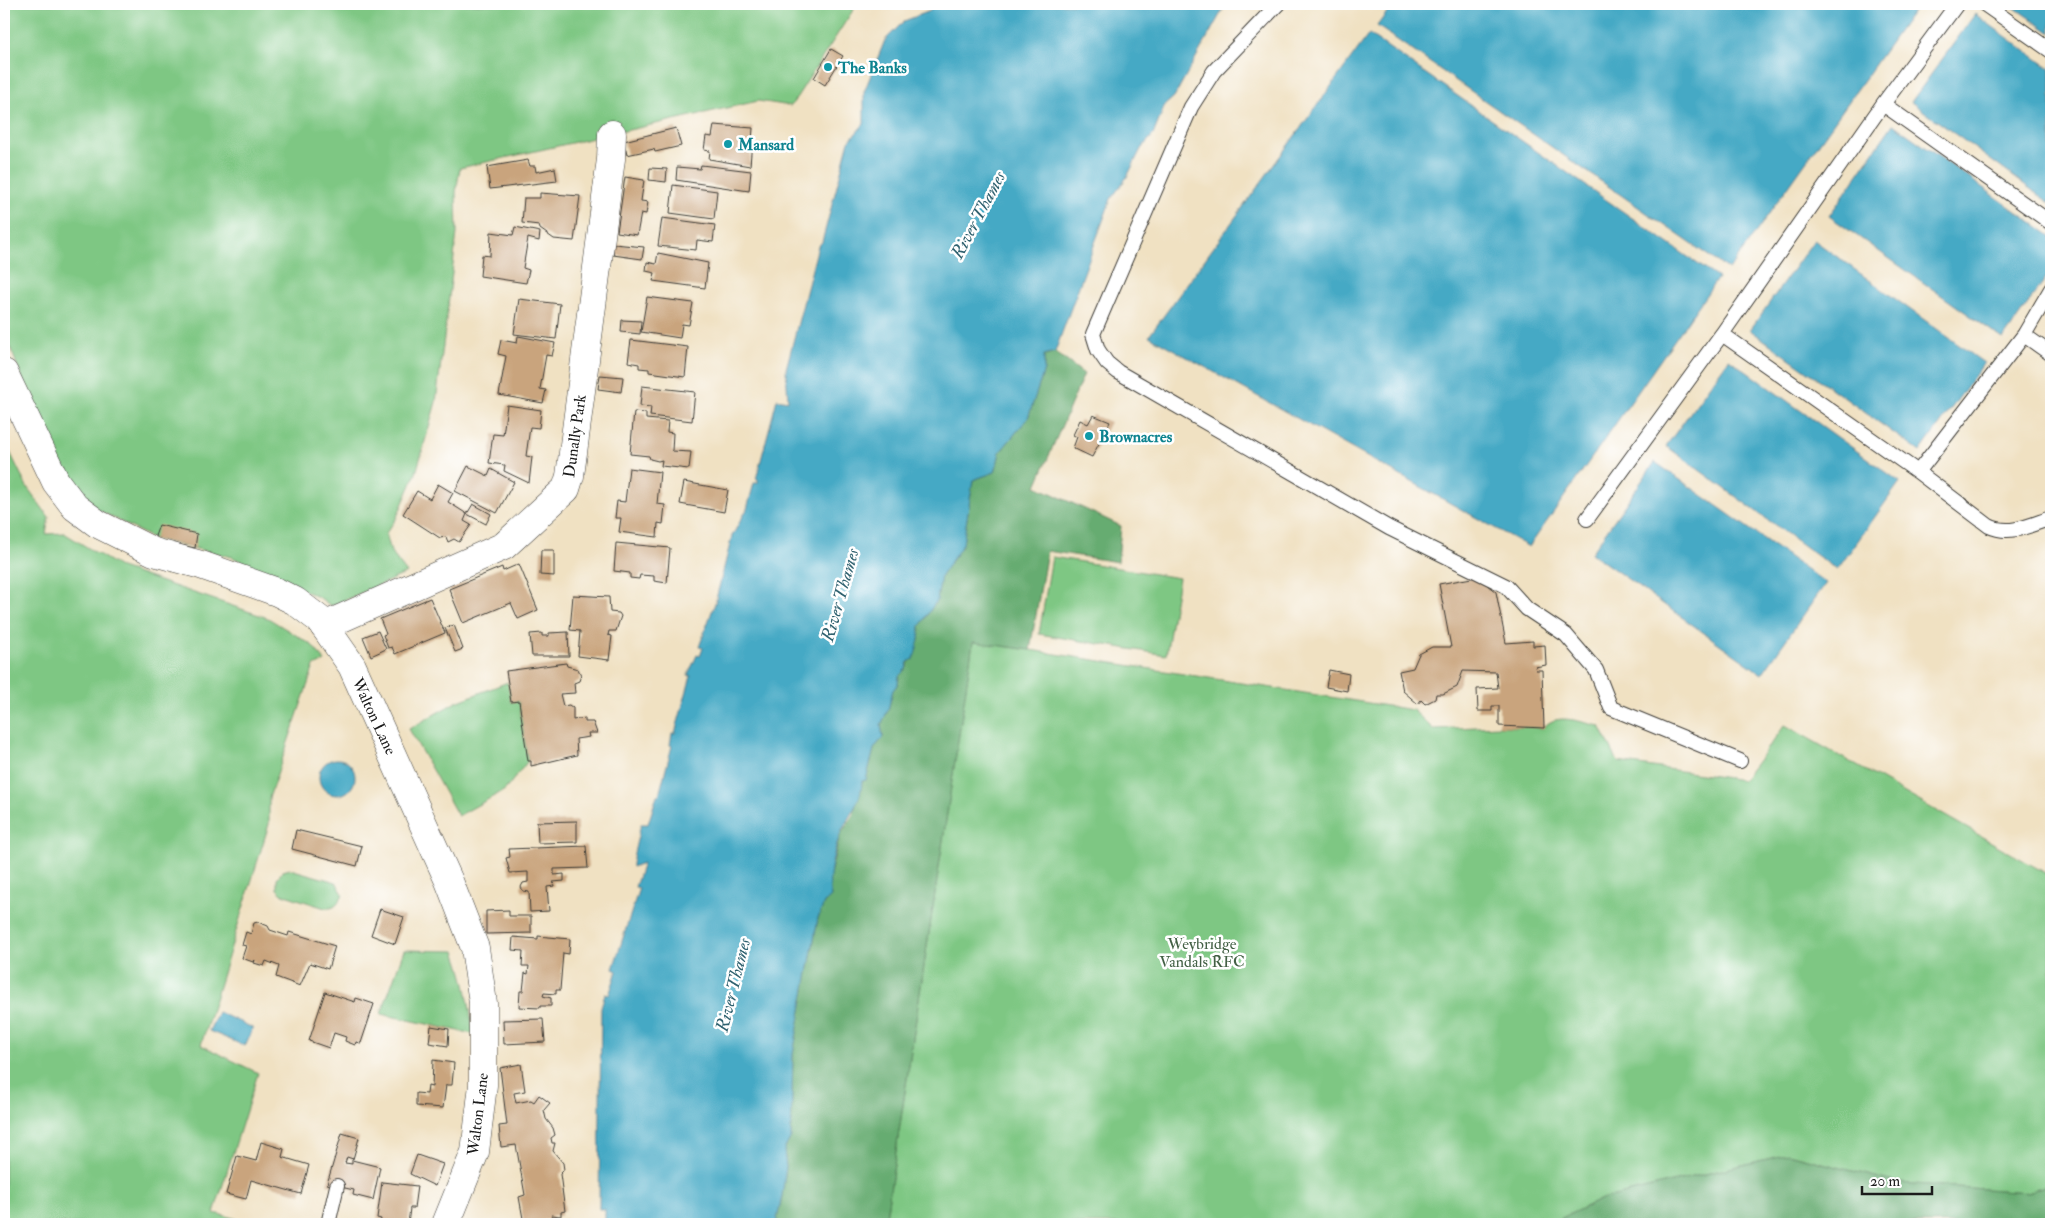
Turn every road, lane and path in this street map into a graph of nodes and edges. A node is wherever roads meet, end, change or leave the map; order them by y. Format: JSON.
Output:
{"nodes":[{"id":1,"x":1278,"y":4,"type":"edge"},
{"id":2,"x":1957,"y":4,"type":"edge"},
{"id":3,"x":1984,"y":4,"type":"edge"},
{"id":4,"x":2051,"y":51,"type":"edge"},
{"id":5,"x":1883,"y":104,"type":"junction"},
{"id":6,"x":612,"y":134,"type":"dead end"},
{"id":7,"x":2051,"y":223,"type":"edge"},
{"id":8,"x":2051,"y":289,"type":"edge"},
{"id":9,"x":1722,"y":334,"type":"junction"},
{"id":10,"x":2024,"y":335,"type":"junction"},
{"id":11,"x":2051,"y":354,"type":"edge"},
{"id":12,"x":4,"y":373,"type":"edge"},
{"id":13,"x":1918,"y":472,"type":"junction"},
{"id":14,"x":2051,"y":518,"type":"edge"},
{"id":15,"x":1587,"y":519,"type":"dead end"},
{"id":16,"x":324,"y":626,"type":"junction"},
{"id":17,"x":1740,"y":761,"type":"dead end"},
{"id":18,"x":337,"y":1186,"type":"dead end"},
{"id":19,"x":328,"y":1224,"type":"edge"},
{"id":20,"x":446,"y":1224,"type":"edge"}],
"edges":[{"from":1,"to":17,"type":"lane"},
{"from":2,"to":5,"type":"lane"},
{"from":3,"to":4,"type":"lane"},
{"from":5,"to":7,"type":"lane"},
{"from":5,"to":9,"type":"lane"},
{"from":6,"to":16,"type":"main road","name":"Dunally Park"},
{"from":8,"to":10,"type":"lane"},
{"from":9,"to":13,"type":"lane"},
{"from":9,"to":15,"type":"lane"},
{"from":10,"to":11,"type":"lane"},
{"from":10,"to":13,"type":"lane"},
{"from":12,"to":16,"type":"main road","name":"Walton Lane"},
{"from":13,"to":14,"type":"lane"},
{"from":16,"to":20,"type":"main road","name":"Walton Lane"},
{"from":18,"to":19,"type":"lane"}]}
